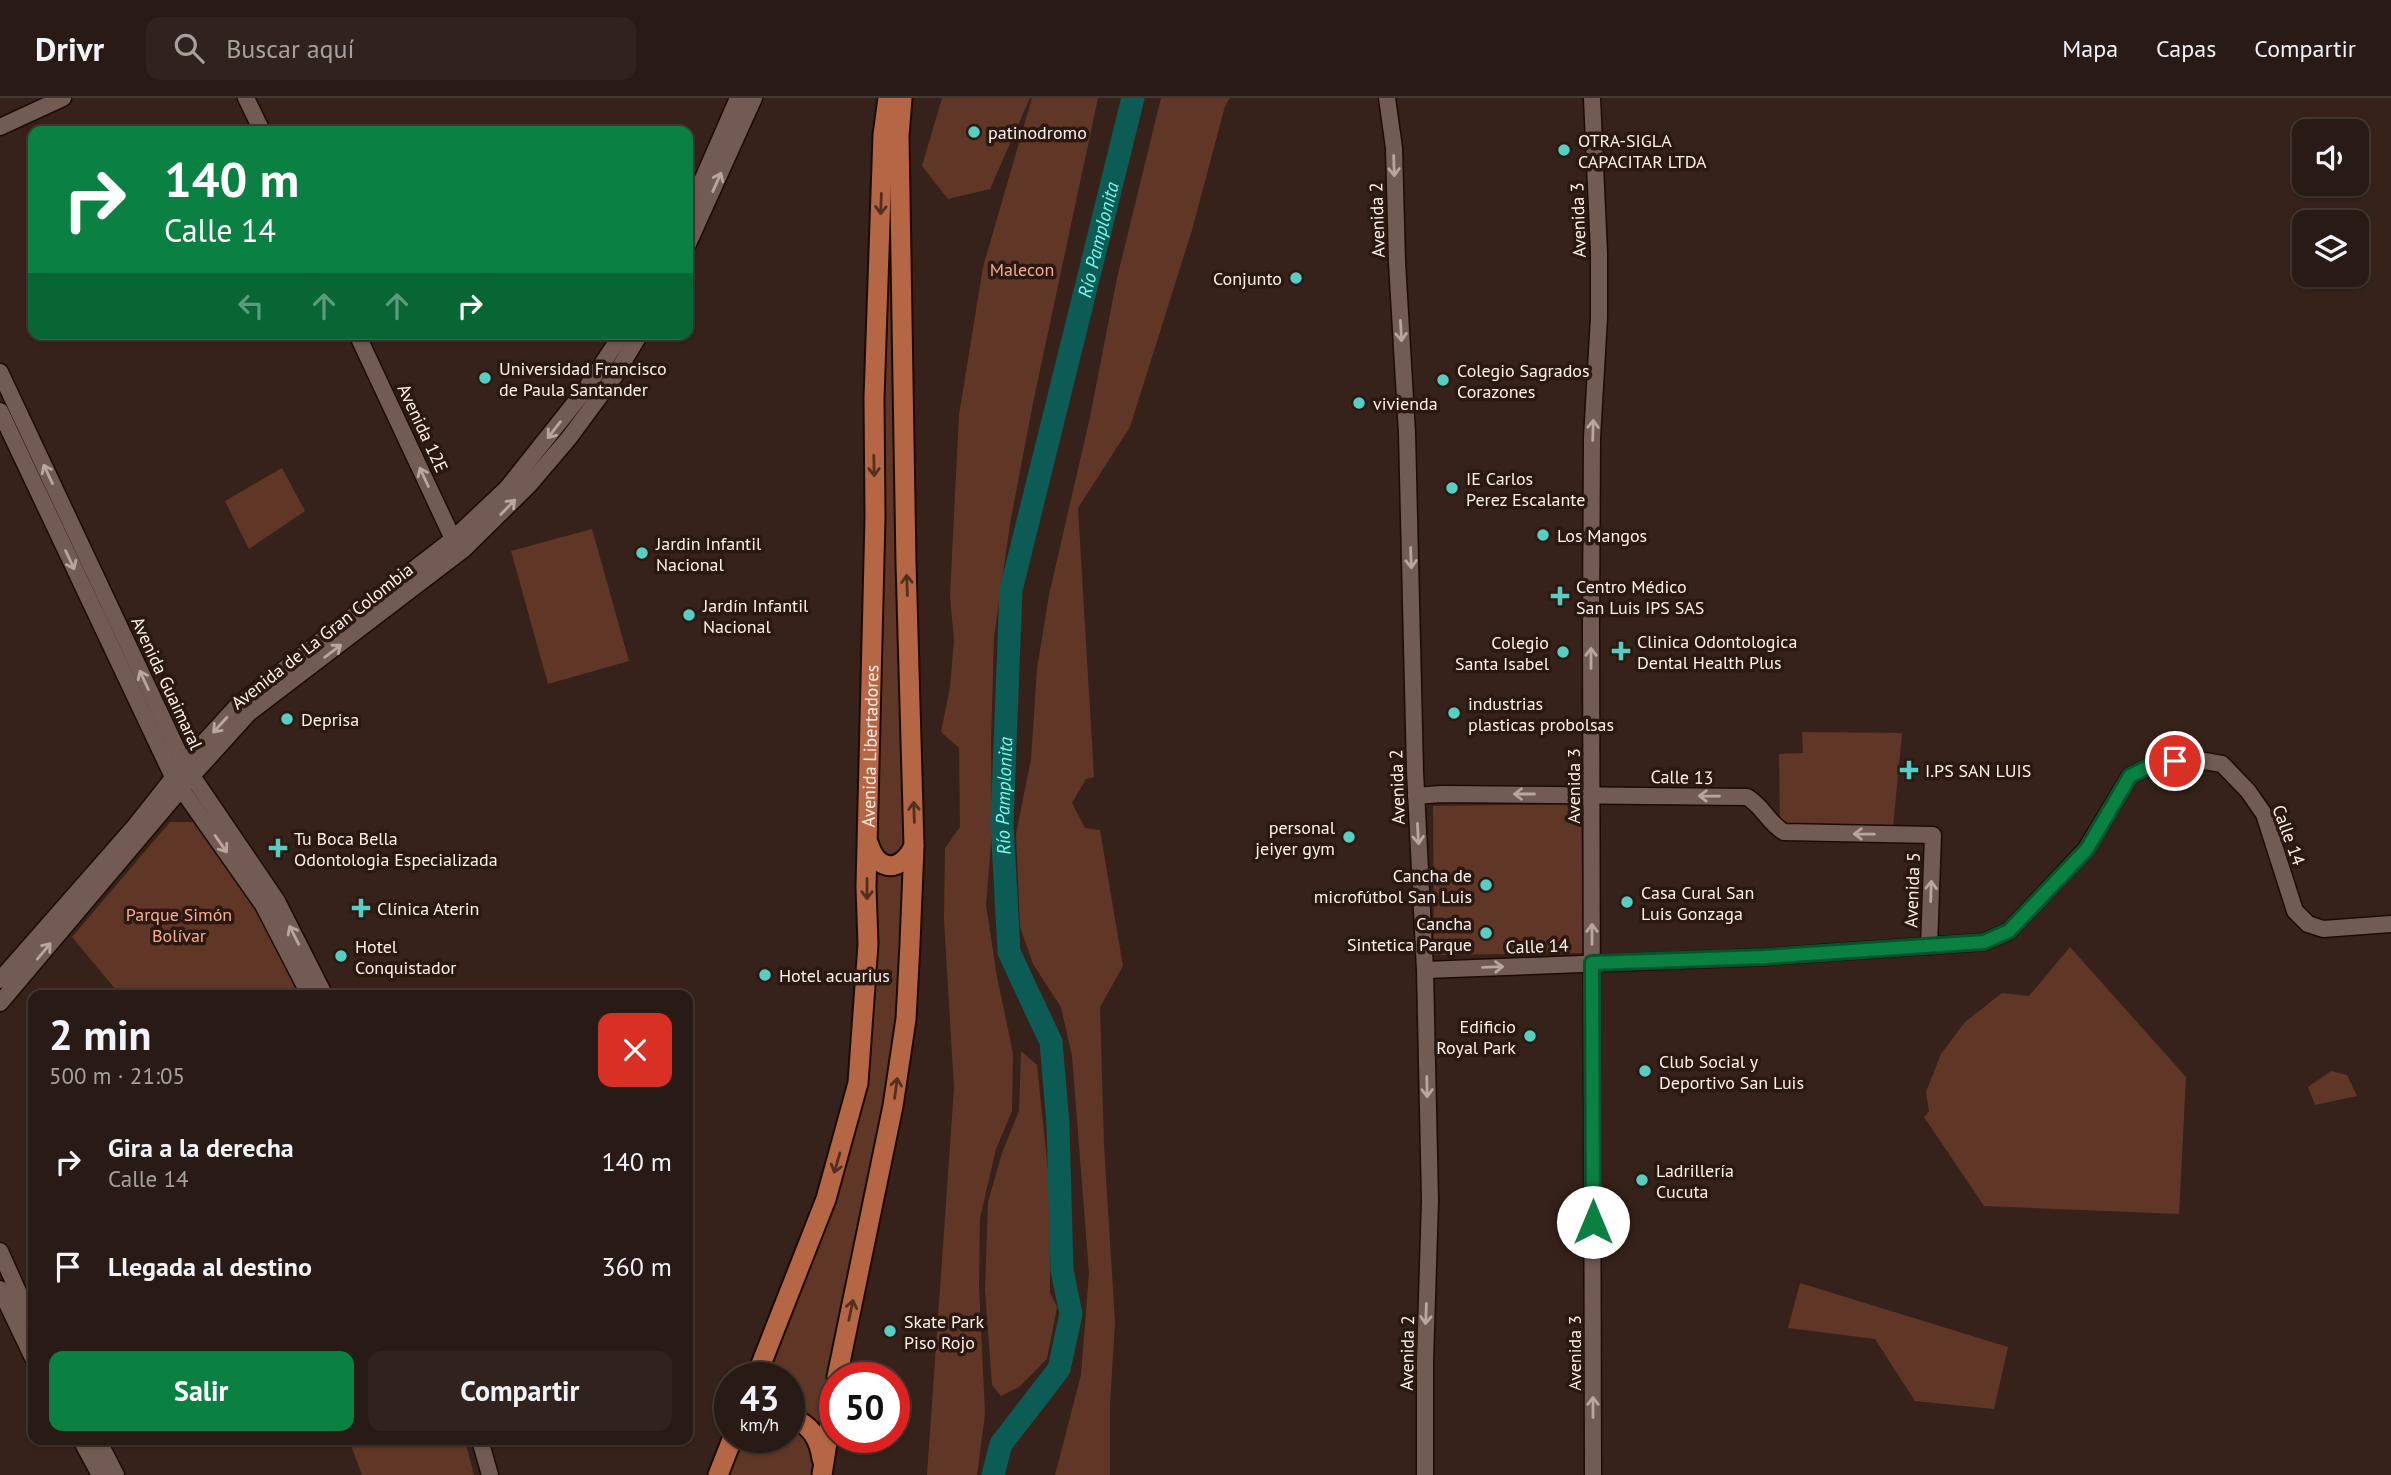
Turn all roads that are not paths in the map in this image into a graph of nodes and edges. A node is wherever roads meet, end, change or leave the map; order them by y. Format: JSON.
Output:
{"nodes":[{"id":1,"x":38,"y":98,"type":"edge"},
{"id":2,"x":63,"y":98,"type":"edge"},
{"id":3,"x":246,"y":98,"type":"edge"},
{"id":4,"x":738,"y":98,"type":"edge"},
{"id":5,"x":754,"y":98,"type":"edge"},
{"id":6,"x":878,"y":98,"type":"edge"},
{"id":7,"x":888,"y":98,"type":"edge"},
{"id":8,"x":902,"y":98,"type":"edge"},
{"id":9,"x":915,"y":98,"type":"edge"},
{"id":10,"x":1387,"y":98,"type":"edge"},
{"id":11,"x":1591,"y":98,"type":"edge"},
{"id":12,"x":0,"y":116,"type":"edge"},
{"id":13,"x":260,"y":126,"type":"edge"},
{"id":14,"x":0,"y":127,"type":"edge"},
{"id":15,"x":883,"y":135,"type":"junction"},
{"id":16,"x":693,"y":202,"type":"edge"},
{"id":17,"x":901,"y":206,"type":"junction"},
{"id":18,"x":693,"y":233,"type":"edge"},
{"id":19,"x":360,"y":340,"type":"edge"},
{"id":20,"x":618,"y":340,"type":"edge"},
{"id":21,"x":636,"y":340,"type":"edge"},
{"id":22,"x":0,"y":372,"type":"edge"},
{"id":23,"x":0,"y":411,"type":"edge"},
{"id":24,"x":453,"y":538,"type":"junction"},
{"id":25,"x":182,"y":777,"type":"junction"},
{"id":26,"x":1592,"y":794,"type":"junction"},
{"id":27,"x":1416,"y":796,"type":"junction"},
{"id":28,"x":1933,"y":835,"type":"joint"},
{"id":29,"x":869,"y":845,"type":"junction"},
{"id":30,"x":915,"y":846,"type":"junction"},
{"id":31,"x":2391,"y":924,"type":"edge"},
{"id":32,"x":1929,"y":946,"type":"junction"},
{"id":33,"x":1592,"y":963,"type":"junction"},
{"id":34,"x":1425,"y":970,"type":"junction"},
{"id":35,"x":0,"y":980,"type":"edge"},
{"id":36,"x":307,"y":990,"type":"edge"},
{"id":37,"x":322,"y":990,"type":"edge"},
{"id":38,"x":0,"y":1003,"type":"edge"},
{"id":39,"x":0,"y":1251,"type":"edge"},
{"id":40,"x":0,"y":1289,"type":"edge"},
{"id":41,"x":28,"y":1314,"type":"edge"},
{"id":42,"x":28,"y":1348,"type":"edge"},
{"id":43,"x":762,"y":1362,"type":"edge"},
{"id":44,"x":840,"y":1362,"type":"edge"},
{"id":45,"x":805,"y":1424,"type":"edge"},
{"id":46,"x":84,"y":1445,"type":"edge"},
{"id":47,"x":101,"y":1445,"type":"edge"},
{"id":48,"x":470,"y":1445,"type":"edge"},
{"id":49,"x":481,"y":1445,"type":"edge"},
{"id":50,"x":728,"y":1453,"type":"edge"},
{"id":51,"x":825,"y":1453,"type":"edge"},
{"id":52,"x":822,"y":1471,"type":"edge"},
{"id":53,"x":100,"y":1475,"type":"edge"},
{"id":54,"x":116,"y":1475,"type":"edge"},
{"id":55,"x":479,"y":1475,"type":"edge"},
{"id":56,"x":490,"y":1475,"type":"edge"},
{"id":57,"x":718,"y":1475,"type":"edge"},
{"id":58,"x":1425,"y":1475,"type":"edge"},
{"id":59,"x":1593,"y":1475,"type":"edge"}],
"edges":[{"from":1,"to":12,"type":"street"},
{"from":2,"to":14,"type":"street"},
{"from":3,"to":13,"type":"street"},
{"from":4,"to":16,"type":"street"},
{"from":18,"to":5,"type":"street","one_way":true},
{"from":6,"to":15,"type":"main road"},
{"from":7,"to":15,"type":"main road","name":"Avenida Libertadores"},
{"from":8,"to":17,"type":"main road"},
{"from":9,"to":17,"type":"main road"},
{"from":10,"to":27,"type":"street","name":"Avenida 2","one_way":true},
{"from":26,"to":11,"type":"street","name":"Avenida 3","one_way":true},
{"from":15,"to":29,"type":"main road","name":"Avenida Libertadores","one_way":true},
{"from":30,"to":17,"type":"main road","one_way":true},
{"from":24,"to":19,"type":"street","name":"Avenida 12E","one_way":true},
{"from":20,"to":24,"type":"street","name":"Avenida de La Gran Colombia","one_way":true},
{"from":25,"to":21,"type":"street","name":"Avenida de La Gran Colombia","one_way":true},
{"from":25,"to":22,"type":"street","name":"Avenida Guaimaral","one_way":true},
{"from":23,"to":25,"type":"street","name":"Avenida Guaimaral","one_way":true},
{"from":24,"to":25,"type":"street","name":"Avenida de La Gran Colombia","one_way":true},
{"from":25,"to":35,"type":"street","name":"Avenida de La Gran Colombia"},
{"from":25,"to":36,"type":"street","name":"Avenida Guaimaral","one_way":true},
{"from":37,"to":25,"type":"street","name":"Avenida Guaimaral","one_way":true},
{"from":38,"to":25,"type":"street","name":"Avenida de La Gran Colombia","one_way":true},
{"from":26,"to":27,"type":"street","name":"Calle 13","one_way":true},
{"from":28,"to":26,"type":"street","name":"Calle 13","one_way":true},
{"from":33,"to":26,"type":"street","name":"Avenida 3","one_way":true},
{"from":27,"to":34,"type":"street","name":"Avenida 2","one_way":true},
{"from":32,"to":28,"type":"street","name":"Avenida 5","one_way":true},
{"from":29,"to":30,"type":"main road"},
{"from":29,"to":43,"type":"main road","name":"Avenida Libertadores","one_way":true},
{"from":44,"to":30,"type":"main road","one_way":true},
{"from":31,"to":32,"type":"street","name":"Calle 14"},
{"from":32,"to":33,"type":"street","name":"Calle 14"},
{"from":34,"to":33,"type":"street","name":"Calle 14","one_way":true},
{"from":59,"to":33,"type":"street","name":"Avenida 3","one_way":true},
{"from":34,"to":58,"type":"street","name":"Avenida 2","one_way":true},
{"from":39,"to":41,"type":"street"},
{"from":40,"to":42,"type":"street"},
{"from":45,"to":52,"type":"main road"},
{"from":46,"to":53,"type":"street"},
{"from":47,"to":54,"type":"street"},
{"from":48,"to":55,"type":"street"},
{"from":49,"to":56,"type":"street"},
{"from":50,"to":57,"type":"main road"},
{"from":51,"to":52,"type":"main road"}]}
